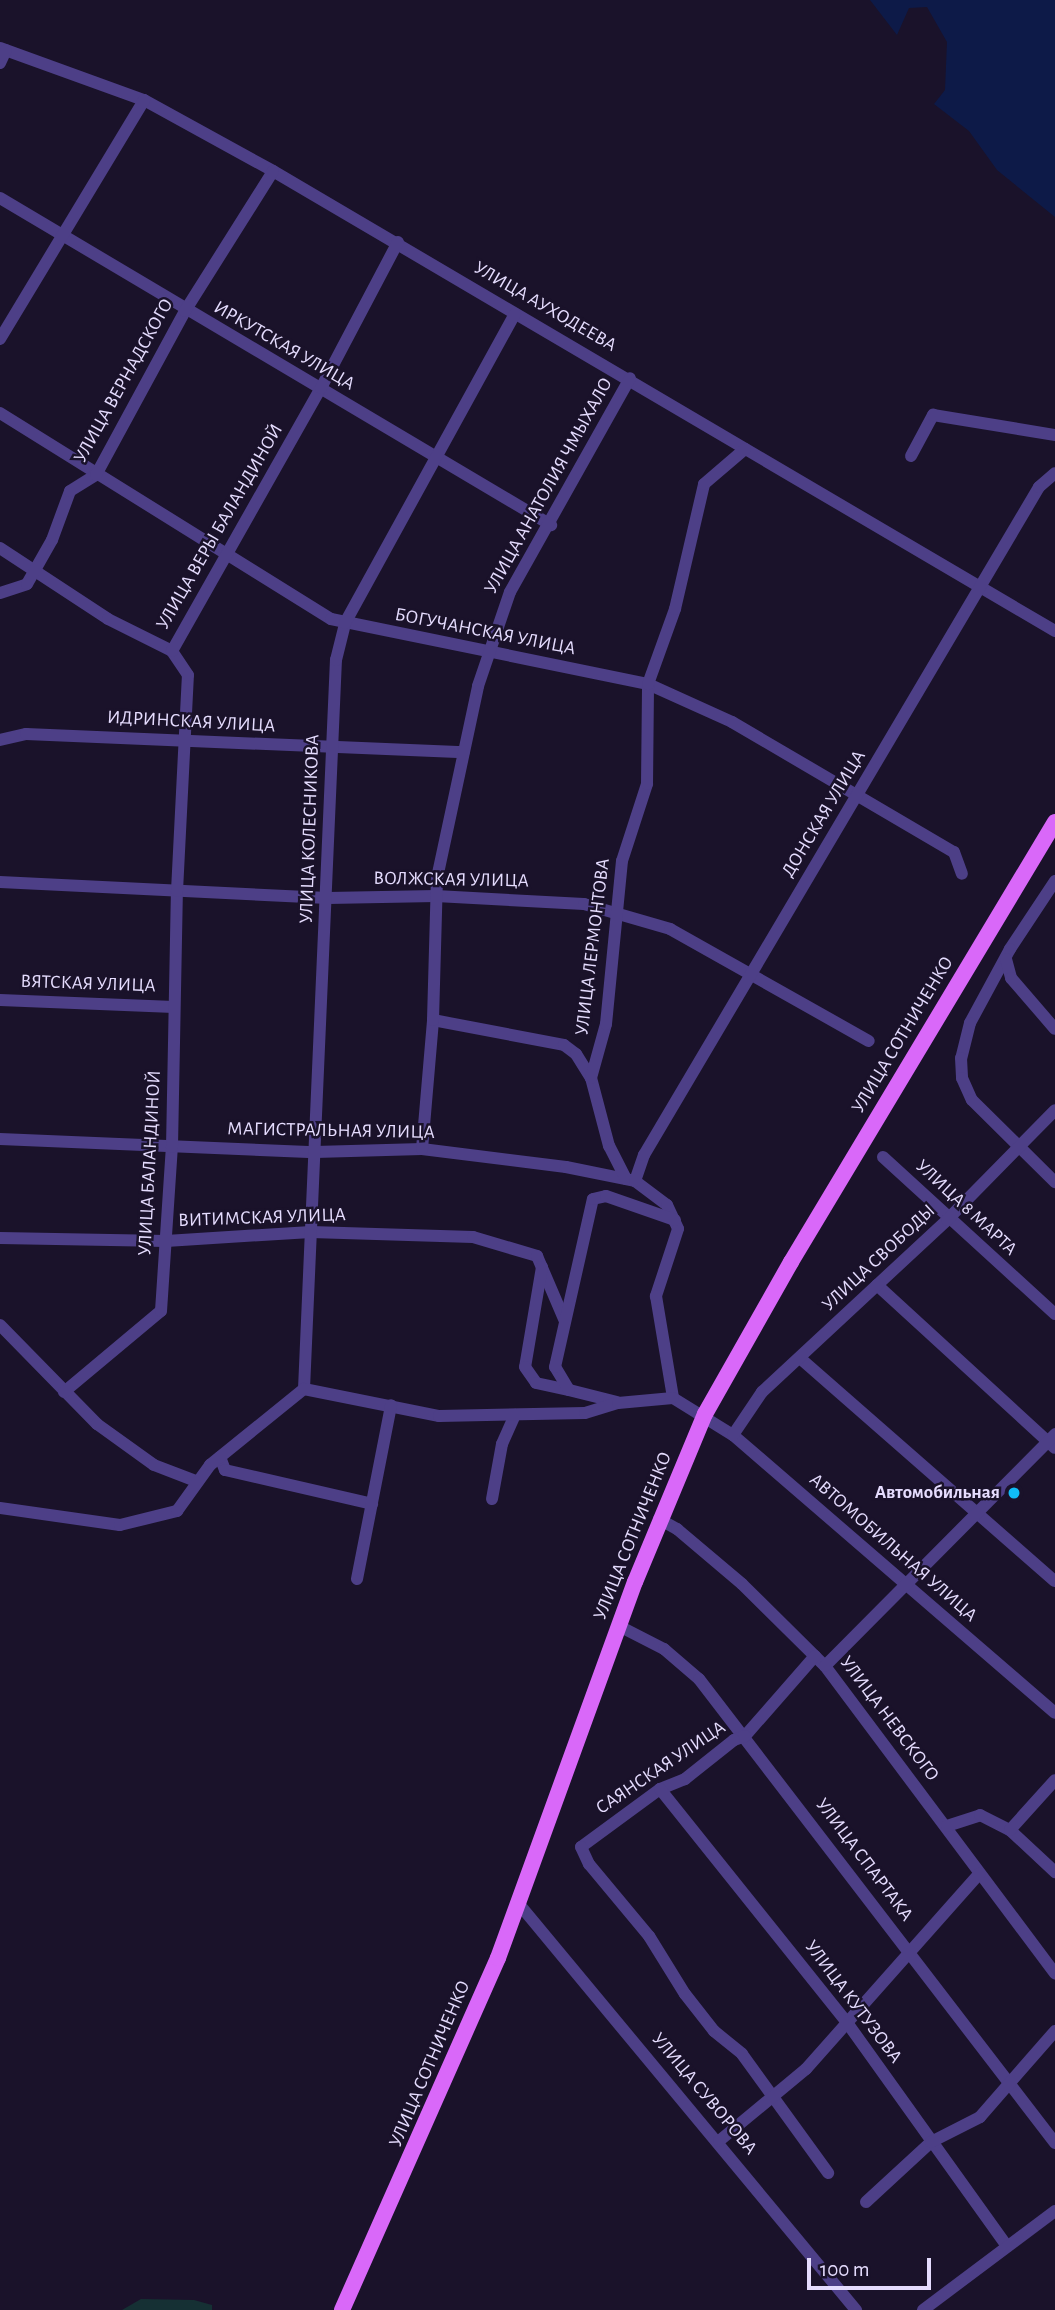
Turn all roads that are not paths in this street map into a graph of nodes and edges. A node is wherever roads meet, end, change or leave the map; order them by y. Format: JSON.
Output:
{"nodes":[{"id":1,"x":3,"y":49,"type":"edge"},
{"id":2,"x":0,"y":63,"type":"edge"},
{"id":3,"x":144,"y":100,"type":"junction"},
{"id":4,"x":272,"y":171,"type":"junction"},
{"id":5,"x":0,"y":198,"type":"edge"},
{"id":6,"x":62,"y":236,"type":"junction"},
{"id":7,"x":398,"y":242,"type":"junction"},
{"id":8,"x":185,"y":311,"type":"junction"},
{"id":9,"x":515,"y":314,"type":"junction"},
{"id":10,"x":0,"y":339,"type":"edge"},
{"id":11,"x":630,"y":378,"type":"junction"},
{"id":12,"x":321,"y":388,"type":"junction"},
{"id":13,"x":0,"y":413,"type":"edge"},
{"id":14,"x":1055,"y":435,"type":"edge"},
{"id":15,"x":745,"y":449,"type":"junction"},
{"id":16,"x":911,"y":456,"type":"dead end"},
{"id":17,"x":434,"y":458,"type":"junction"},
{"id":18,"x":1055,"y":473,"type":"edge"},
{"id":19,"x":96,"y":475,"type":"junction"},
{"id":20,"x":551,"y":525,"type":"junction"},
{"id":21,"x":0,"y":548,"type":"edge"},
{"id":22,"x":228,"y":552,"type":"junction"},
{"id":23,"x":36,"y":568,"type":"junction"},
{"id":24,"x":982,"y":585,"type":"junction"},
{"id":25,"x":0,"y":593,"type":"edge"},
{"id":26,"x":345,"y":623,"type":"junction"},
{"id":27,"x":1055,"y":631,"type":"edge"},
{"id":28,"x":172,"y":651,"type":"junction"},
{"id":29,"x":487,"y":652,"type":"junction"},
{"id":30,"x":648,"y":684,"type":"junction"},
{"id":31,"x":0,"y":740,"type":"edge"},
{"id":32,"x":186,"y":741,"type":"junction"},
{"id":33,"x":332,"y":749,"type":"junction"},
{"id":34,"x":464,"y":752,"type":"junction"},
{"id":35,"x":858,"y":796,"type":"junction"},
{"id":36,"x":1055,"y":822,"type":"edge"},
{"id":37,"x":962,"y":874,"type":"dead end"},
{"id":38,"x":0,"y":882,"type":"edge"},
{"id":39,"x":1054,"y":889,"type":"edge"},
{"id":40,"x":177,"y":891,"type":"junction"},
{"id":41,"x":436,"y":896,"type":"junction"},
{"id":42,"x":328,"y":898,"type":"junction"},
{"id":43,"x":618,"y":911,"type":"junction"},
{"id":44,"x":1006,"y":959,"type":"junction"},
{"id":45,"x":751,"y":976,"type":"junction"},
{"id":46,"x":0,"y":1000,"type":"edge"},
{"id":47,"x":174,"y":1007,"type":"junction"},
{"id":48,"x":433,"y":1020,"type":"junction"},
{"id":49,"x":1055,"y":1029,"type":"edge"},
{"id":50,"x":869,"y":1041,"type":"dead end"},
{"id":51,"x":591,"y":1078,"type":"junction"},
{"id":52,"x":1055,"y":1110,"type":"edge"},
{"id":53,"x":0,"y":1139,"type":"edge"},
{"id":54,"x":172,"y":1147,"type":"junction"},
{"id":55,"x":1016,"y":1147,"type":"junction"},
{"id":56,"x":422,"y":1149,"type":"junction"},
{"id":57,"x":315,"y":1152,"type":"junction"},
{"id":58,"x":883,"y":1157,"type":"dead end"},
{"id":59,"x":631,"y":1180,"type":"junction"},
{"id":60,"x":1055,"y":1182,"type":"edge"},
{"id":61,"x":675,"y":1220,"type":"junction"},
{"id":62,"x":947,"y":1220,"type":"junction"},
{"id":63,"x":311,"y":1232,"type":"junction"},
{"id":64,"x":0,"y":1238,"type":"edge"},
{"id":65,"x":166,"y":1241,"type":"junction"},
{"id":66,"x":542,"y":1266,"type":"junction"},
{"id":67,"x":877,"y":1285,"type":"junction"},
{"id":68,"x":1055,"y":1314,"type":"edge"},
{"id":69,"x":564,"y":1319,"type":"junction"},
{"id":70,"x":0,"y":1325,"type":"edge"},
{"id":71,"x":801,"y":1359,"type":"junction"},
{"id":72,"x":304,"y":1389,"type":"junction"},
{"id":73,"x":569,"y":1390,"type":"junction"},
{"id":74,"x":64,"y":1392,"type":"junction"},
{"id":75,"x":673,"y":1398,"type":"junction"},
{"id":76,"x":618,"y":1403,"type":"junction"},
{"id":77,"x":391,"y":1405,"type":"junction"},
{"id":78,"x":705,"y":1414,"type":"junction"},
{"id":79,"x":515,"y":1415,"type":"junction"},
{"id":80,"x":733,"y":1435,"type":"junction"},
{"id":81,"x":1052,"y":1441,"type":"edge"},
{"id":82,"x":220,"y":1457,"type":"junction"},
{"id":83,"x":196,"y":1481,"type":"junction"},
{"id":84,"x":492,"y":1499,"type":"dead end"},
{"id":85,"x":372,"y":1504,"type":"junction"},
{"id":86,"x":0,"y":1508,"type":"edge"},
{"id":87,"x":977,"y":1514,"type":"junction"},
{"id":88,"x":659,"y":1519,"type":"junction"},
{"id":89,"x":357,"y":1579,"type":"dead end"},
{"id":90,"x":1055,"y":1581,"type":"edge"},
{"id":91,"x":907,"y":1585,"type":"junction"},
{"id":92,"x":619,"y":1626,"type":"junction"},
{"id":93,"x":816,"y":1656,"type":"junction"},
{"id":94,"x":825,"y":1666,"type":"junction"},
{"id":95,"x":1055,"y":1713,"type":"edge"},
{"id":96,"x":745,"y":1736,"type":"junction"},
{"id":97,"x":1055,"y":1780,"type":"edge"},
{"id":98,"x":660,"y":1789,"type":"junction"},
{"id":99,"x":947,"y":1826,"type":"junction"},
{"id":100,"x":1010,"y":1830,"type":"junction"},
{"id":101,"x":1055,"y":1872,"type":"edge"},
{"id":102,"x":979,"y":1874,"type":"junction"},
{"id":103,"x":519,"y":1904,"type":"junction"},
{"id":104,"x":909,"y":1951,"type":"junction"},
{"id":105,"x":1055,"y":1973,"type":"edge"},
{"id":106,"x":848,"y":2024,"type":"junction"},
{"id":107,"x":1055,"y":2031,"type":"edge"},
{"id":108,"x":1010,"y":2082,"type":"junction"},
{"id":109,"x":772,"y":2096,"type":"junction"},
{"id":110,"x":719,"y":2141,"type":"junction"},
{"id":111,"x":931,"y":2142,"type":"junction"},
{"id":112,"x":1055,"y":2143,"type":"edge"},
{"id":113,"x":828,"y":2173,"type":"dead end"},
{"id":114,"x":866,"y":2202,"type":"dead end"},
{"id":115,"x":1055,"y":2211,"type":"edge"},
{"id":116,"x":1006,"y":2245,"type":"junction"},
{"id":117,"x":342,"y":2310,"type":"edge"},
{"id":118,"x":856,"y":2310,"type":"edge"},
{"id":119,"x":923,"y":2310,"type":"edge"}],
"edges":[{"from":1,"to":2,"type":"street"},
{"from":1,"to":3,"type":"street","name":"УЛИЦА АУХОДЕЕВА"},
{"from":3,"to":4,"type":"street","name":"УЛИЦА АУХОДЕЕВА"},
{"from":3,"to":6,"type":"street"},
{"from":4,"to":7,"type":"street","name":"УЛИЦА АУХОДЕЕВА"},
{"from":4,"to":8,"type":"street","name":"УЛИЦА ВЕРНАДСКОГО"},
{"from":5,"to":6,"type":"street","name":"ИРКУТСКАЯ УЛИЦА"},
{"from":6,"to":8,"type":"street","name":"ИРКУТСКАЯ УЛИЦА"},
{"from":6,"to":10,"type":"street"},
{"from":7,"to":9,"type":"street","name":"УЛИЦА АУХОДЕЕВА"},
{"from":7,"to":12,"type":"street","name":"УЛИЦА ВЕРЫ БАЛАНДИНОЙ"},
{"from":8,"to":12,"type":"street","name":"ИРКУТСКАЯ УЛИЦА"},
{"from":8,"to":19,"type":"street","name":"УЛИЦА ВЕРНАДСКОГО"},
{"from":9,"to":11,"type":"street","name":"УЛИЦА АУХОДЕЕВА"},
{"from":9,"to":17,"type":"street","name":"УЛИЦА КОЛЕСНИКОВА"},
{"from":11,"to":15,"type":"street","name":"УЛИЦА АУХОДЕЕВА"},
{"from":11,"to":20,"type":"street","name":"УЛИЦА АНАТОЛИЯ ЧМЫХАЛО"},
{"from":12,"to":17,"type":"street","name":"ИРКУТСКАЯ УЛИЦА"},
{"from":12,"to":22,"type":"street","name":"УЛИЦА ВЕРЫ БАЛАНДИНОЙ"},
{"from":13,"to":19,"type":"street","name":"БОГУЧАНСКАЯ УЛИЦА"},
{"from":14,"to":16,"type":"street"},
{"from":15,"to":24,"type":"street","name":"УЛИЦА АУХОДЕЕВА"},
{"from":15,"to":30,"type":"street","name":"УЛИЦА ЛЕРМОНТОВА"},
{"from":17,"to":20,"type":"street","name":"ИРКУТСКАЯ УЛИЦА"},
{"from":17,"to":26,"type":"street","name":"УЛИЦА КОЛЕСНИКОВА"},
{"from":18,"to":24,"type":"street","name":"ДОНСКАЯ УЛИЦА"},
{"from":19,"to":22,"type":"street","name":"БОГУЧАНСКАЯ УЛИЦА"},
{"from":19,"to":23,"type":"street","name":"УЛИЦА ВЕРНАДСКОГО"},
{"from":20,"to":29,"type":"street","name":"УЛИЦА АНАТОЛИЯ ЧМЫХАЛО"},
{"from":21,"to":23,"type":"street"},
{"from":22,"to":26,"type":"street","name":"БОГУЧАНСКАЯ УЛИЦА"},
{"from":22,"to":28,"type":"street","name":"УЛИЦА ВЕРЫ БАЛАНДИНОЙ"},
{"from":23,"to":25,"type":"street","name":"УЛИЦА ВЕРНАДСКОГО"},
{"from":23,"to":28,"type":"street"},
{"from":24,"to":27,"type":"street","name":"УЛИЦА АУХОДЕЕВА"},
{"from":24,"to":35,"type":"street","name":"ДОНСКАЯ УЛИЦА"},
{"from":26,"to":29,"type":"street","name":"БОГУЧАНСКАЯ УЛИЦА"},
{"from":26,"to":33,"type":"street","name":"УЛИЦА КОЛЕСНИКОВА"},
{"from":28,"to":32,"type":"street","name":"УЛИЦА ВЕРЫ БАЛАНДИНОЙ"},
{"from":29,"to":30,"type":"street","name":"БОГУЧАНСКАЯ УЛИЦА"},
{"from":29,"to":34,"type":"street","name":"УЛИЦА АНАТОЛИЯ ЧМЫХАЛО"},
{"from":30,"to":35,"type":"street","name":"БОГУЧАНСКАЯ УЛИЦА"},
{"from":30,"to":43,"type":"street","name":"УЛИЦА ЛЕРМОНТОВА"},
{"from":31,"to":32,"type":"street","name":"ИДРИНСКАЯ УЛИЦА"},
{"from":32,"to":33,"type":"street","name":"ИДРИНСКАЯ УЛИЦА"},
{"from":32,"to":40,"type":"street","name":"УЛИЦА ВЕРЫ БАЛАНДИНОЙ"},
{"from":33,"to":34,"type":"street","name":"ИДРИНСКАЯ УЛИЦА"},
{"from":33,"to":42,"type":"street","name":"УЛИЦА КОЛЕСНИКОВА"},
{"from":34,"to":41,"type":"street","name":"УЛИЦА АНАТОЛИЯ ЧМЫХАЛО"},
{"from":35,"to":37,"type":"street","name":"БОГУЧАНСКАЯ УЛИЦА"},
{"from":35,"to":45,"type":"street","name":"ДОНСКАЯ УЛИЦА"},
{"from":36,"to":78,"type":"main road","name":"УЛИЦА СОТНИЧЕНКО"},
{"from":38,"to":40,"type":"street","name":"ВОЛЖСКАЯ УЛИЦА"},
{"from":39,"to":44,"type":"street"},
{"from":40,"to":42,"type":"street","name":"ВОЛЖСКАЯ УЛИЦА"},
{"from":40,"to":47,"type":"street","name":"УЛИЦА БАЛАНДИНОЙ"},
{"from":41,"to":42,"type":"street","name":"ВОЛЖСКАЯ УЛИЦА"},
{"from":41,"to":43,"type":"street","name":"ВОЛЖСКАЯ УЛИЦА"},
{"from":41,"to":48,"type":"street","name":"УЛИЦА АНАТОЛИЯ ЧМЫХАЛО"},
{"from":42,"to":57,"type":"street","name":"УЛИЦА КОЛЕСНИКОВА"},
{"from":43,"to":45,"type":"street","name":"ВОЛЖСКАЯ УЛИЦА"},
{"from":43,"to":51,"type":"street","name":"УЛИЦА ЛЕРМОНТОВА"},
{"from":44,"to":49,"type":"street"},
{"from":44,"to":55,"type":"street"},
{"from":45,"to":50,"type":"street","name":"ВОЛЖСКАЯ УЛИЦА"},
{"from":45,"to":59,"type":"street","name":"ДОНСКАЯ УЛИЦА"},
{"from":46,"to":47,"type":"street","name":"ВЯТСКАЯ УЛИЦА"},
{"from":47,"to":54,"type":"street","name":"УЛИЦА БАЛАНДИНОЙ"},
{"from":48,"to":51,"type":"street"},
{"from":48,"to":56,"type":"street","name":"УЛИЦА АНАТОЛИЯ ЧМЫХАЛО"},
{"from":51,"to":59,"type":"street"},
{"from":52,"to":55,"type":"street","name":"УЛИЦА СВОБОДЫ"},
{"from":53,"to":54,"type":"street","name":"МАГИСТРАЛЬНАЯ УЛИЦА"},
{"from":54,"to":57,"type":"street","name":"МАГИСТРАЛЬНАЯ УЛИЦА"},
{"from":54,"to":65,"type":"street","name":"УЛИЦА БАЛАНДИНОЙ"},
{"from":55,"to":60,"type":"street"},
{"from":55,"to":62,"type":"street","name":"УЛИЦА СВОБОДЫ"},
{"from":56,"to":57,"type":"street","name":"МАГИСТРАЛЬНАЯ УЛИЦА"},
{"from":56,"to":59,"type":"street","name":"МАГИСТРАЛЬНАЯ УЛИЦА"},
{"from":57,"to":63,"type":"street","name":"УЛИЦА КОЛЕСНИКОВА"},
{"from":58,"to":62,"type":"street","name":"УЛИЦА 8 МАРТА"},
{"from":59,"to":61,"type":"street","name":"МАГИСТРАЛЬНАЯ УЛИЦА"},
{"from":61,"to":69,"type":"street"},
{"from":61,"to":75,"type":"street"},
{"from":62,"to":67,"type":"street","name":"УЛИЦА СВОБОДЫ"},
{"from":62,"to":68,"type":"street","name":"УЛИЦА 8 МАРТА"},
{"from":63,"to":65,"type":"street","name":"ВИТИМСКАЯ УЛИЦА"},
{"from":63,"to":66,"type":"street","name":"ВИТИМСКАЯ УЛИЦА"},
{"from":63,"to":72,"type":"street","name":"УЛИЦА КОЛЕСНИКОВА"},
{"from":64,"to":65,"type":"street","name":"ВИТИМСКАЯ УЛИЦА"},
{"from":65,"to":74,"type":"street","name":"УЛИЦА БАЛАНДИНОЙ"},
{"from":66,"to":69,"type":"street"},
{"from":66,"to":73,"type":"street"},
{"from":67,"to":71,"type":"street","name":"УЛИЦА СВОБОДЫ"},
{"from":67,"to":81,"type":"street"},
{"from":69,"to":73,"type":"street"},
{"from":70,"to":74,"type":"street"},
{"from":71,"to":80,"type":"street","name":"УЛИЦА СВОБОДЫ"},
{"from":71,"to":87,"type":"street"},
{"from":72,"to":77,"type":"street"},
{"from":72,"to":82,"type":"street"},
{"from":73,"to":76,"type":"street"},
{"from":74,"to":83,"type":"street"},
{"from":75,"to":76,"type":"street"},
{"from":75,"to":78,"type":"street"},
{"from":76,"to":79,"type":"street"},
{"from":77,"to":79,"type":"street"},
{"from":77,"to":85,"type":"street"},
{"from":78,"to":80,"type":"street","name":"АВТОМОБИЛЬНАЯ УЛИЦА"},
{"from":78,"to":88,"type":"main road","name":"УЛИЦА СОТНИЧЕНКО"},
{"from":79,"to":84,"type":"street"},
{"from":80,"to":91,"type":"street","name":"АВТОМОБИЛЬНАЯ УЛИЦА"},
{"from":81,"to":87,"type":"street"},
{"from":82,"to":83,"type":"street"},
{"from":82,"to":85,"type":"street"},
{"from":83,"to":86,"type":"street"},
{"from":85,"to":89,"type":"street"},
{"from":87,"to":90,"type":"street"},
{"from":87,"to":91,"type":"street"},
{"from":88,"to":92,"type":"main road","name":"УЛИЦА СОТНИЧЕНКО"},
{"from":88,"to":93,"type":"street","name":"УЛИЦА НЕВСКОГО"},
{"from":91,"to":94,"type":"street"},
{"from":91,"to":95,"type":"street","name":"АВТОМОБИЛЬНАЯ УЛИЦА"},
{"from":92,"to":96,"type":"street","name":"УЛИЦА СПАРТАКА"},
{"from":92,"to":103,"type":"main road","name":"УЛИЦА СОТНИЧЕНКО"},
{"from":93,"to":94,"type":"street","name":"УЛИЦА НЕВСКОГО"},
{"from":93,"to":96,"type":"street","name":"САЯНСКАЯ УЛИЦА"},
{"from":94,"to":99,"type":"street","name":"УЛИЦА НЕВСКОГО"},
{"from":96,"to":98,"type":"street","name":"САЯНСКАЯ УЛИЦА"},
{"from":96,"to":104,"type":"street","name":"УЛИЦА СПАРТАКА"},
{"from":97,"to":100,"type":"street"},
{"from":98,"to":106,"type":"street","name":"УЛИЦА КУТУЗОВА"},
{"from":98,"to":109,"type":"street","name":"САЯНСКАЯ УЛИЦА"},
{"from":99,"to":100,"type":"street"},
{"from":99,"to":102,"type":"street","name":"УЛИЦА НЕВСКОГО"},
{"from":100,"to":101,"type":"street"},
{"from":102,"to":104,"type":"street"},
{"from":102,"to":105,"type":"street","name":"УЛИЦА НЕВСКОГО"},
{"from":103,"to":110,"type":"street","name":"УЛИЦА СУВОРОВА"},
{"from":103,"to":117,"type":"main road","name":"УЛИЦА СОТНИЧЕНКО"},
{"from":104,"to":106,"type":"street"},
{"from":104,"to":108,"type":"street","name":"УЛИЦА СПАРТАКА"},
{"from":106,"to":109,"type":"street"},
{"from":106,"to":111,"type":"street","name":"УЛИЦА КУТУЗОВА"},
{"from":107,"to":108,"type":"street"},
{"from":108,"to":111,"type":"street"},
{"from":108,"to":112,"type":"street","name":"УЛИЦА СПАРТАКА"},
{"from":109,"to":110,"type":"street"},
{"from":109,"to":113,"type":"street"},
{"from":110,"to":118,"type":"street","name":"УЛИЦА СУВОРОВА"},
{"from":111,"to":114,"type":"street"},
{"from":111,"to":116,"type":"street","name":"УЛИЦА КУТУЗОВА"},
{"from":115,"to":116,"type":"street"},
{"from":116,"to":119,"type":"street"}]}
